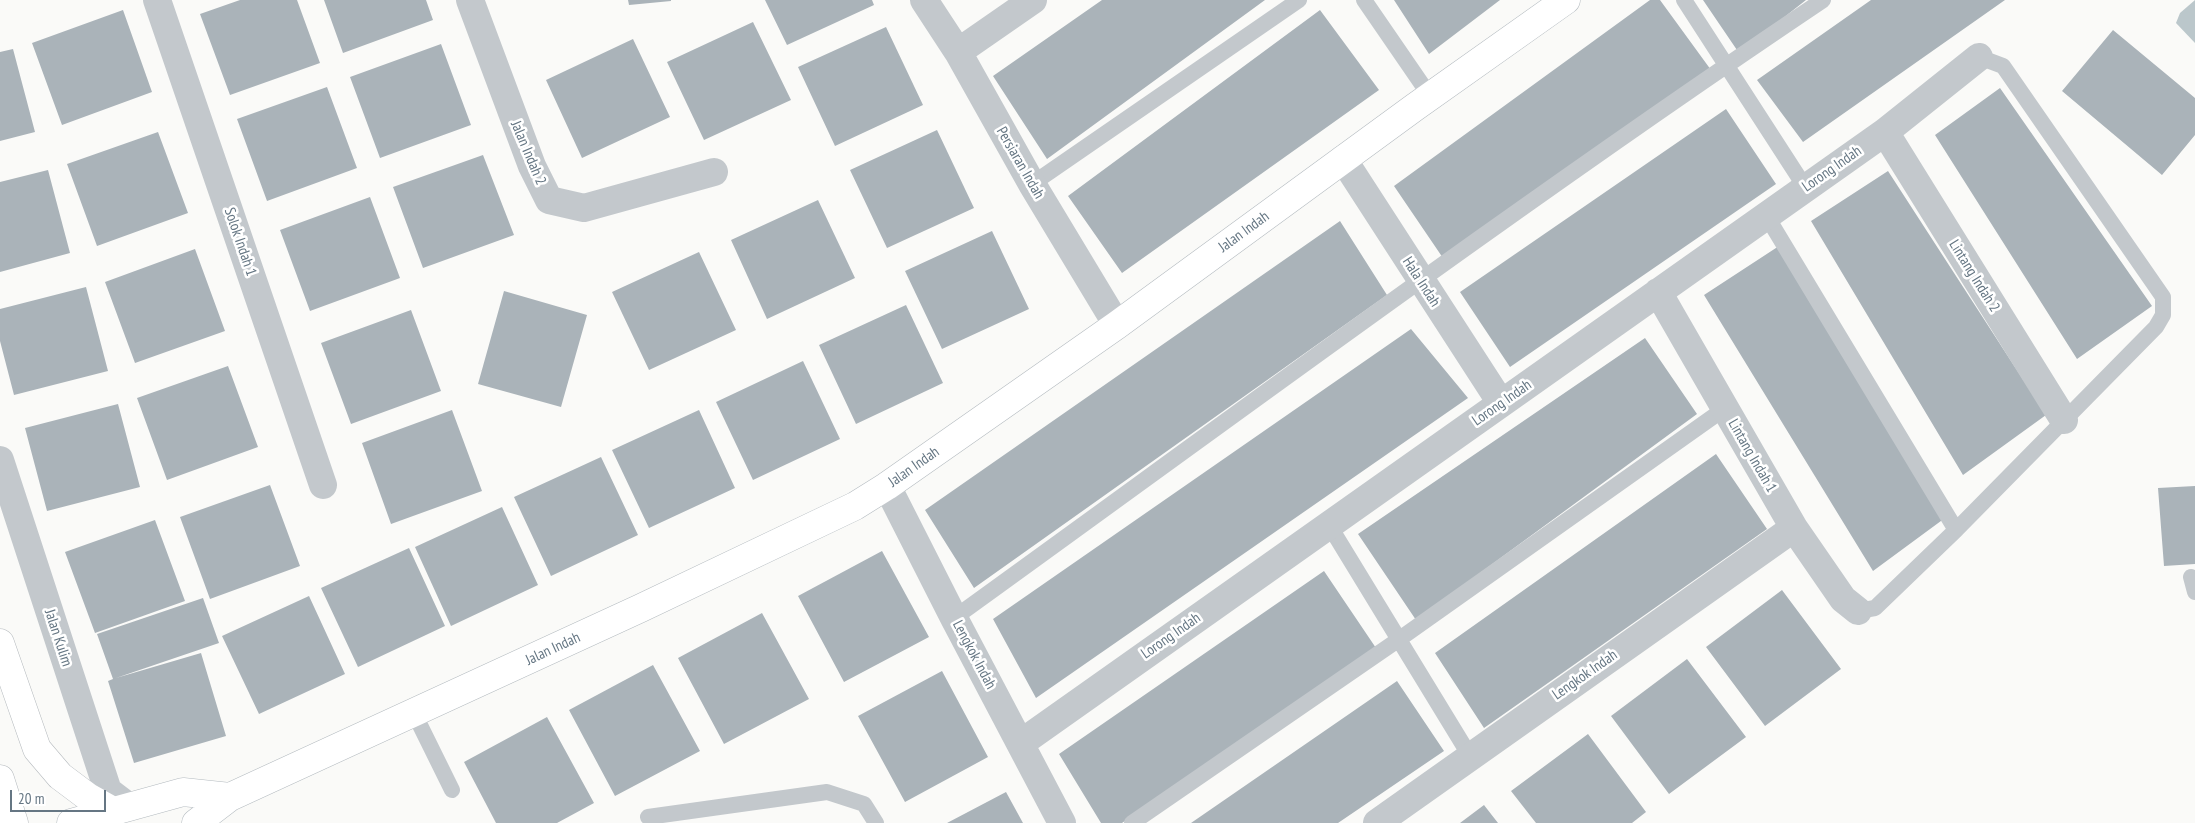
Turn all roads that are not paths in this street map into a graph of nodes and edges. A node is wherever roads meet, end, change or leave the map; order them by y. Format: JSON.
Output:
{"nodes":[{"id":1,"x":157,"y":0,"type":"edge"},
{"id":2,"x":470,"y":0,"type":"edge"},
{"id":3,"x":924,"y":0,"type":"edge"},
{"id":4,"x":1033,"y":0,"type":"edge"},
{"id":5,"x":1299,"y":0,"type":"edge"},
{"id":6,"x":1364,"y":0,"type":"edge"},
{"id":7,"x":1566,"y":0,"type":"edge"},
{"id":8,"x":1684,"y":0,"type":"edge"},
{"id":9,"x":1823,"y":0,"type":"edge"},
{"id":10,"x":958,"y":52,"type":"junction"},
{"id":11,"x":1979,"y":57,"type":"joint"},
{"id":12,"x":1726,"y":65,"type":"junction"},
{"id":13,"x":1430,"y":96,"type":"junction"},
{"id":14,"x":1885,"y":132,"type":"junction"},
{"id":15,"x":1343,"y":159,"type":"junction"},
{"id":16,"x":714,"y":172,"type":"dead end"},
{"id":17,"x":1032,"y":184,"type":"junction"},
{"id":18,"x":1805,"y":188,"type":"junction"},
{"id":19,"x":1766,"y":215,"type":"junction"},
{"id":20,"x":1421,"y":282,"type":"junction"},
{"id":21,"x":1658,"y":292,"type":"junction"},
{"id":22,"x":1117,"y":325,"type":"junction"},
{"id":23,"x":1501,"y":403,"type":"junction"},
{"id":24,"x":1724,"y":409,"type":"junction"},
{"id":25,"x":2064,"y":420,"type":"junction"},
{"id":26,"x":0,"y":460,"type":"edge"},
{"id":27,"x":323,"y":485,"type":"dead end"},
{"id":28,"x":887,"y":486,"type":"junction"},
{"id":29,"x":1329,"y":525,"type":"junction"},
{"id":30,"x":1794,"y":528,"type":"junction"},
{"id":31,"x":1956,"y":530,"type":"junction"},
{"id":32,"x":1858,"y":611,"type":"joint"},
{"id":33,"x":954,"y":618,"type":"junction"},
{"id":34,"x":1398,"y":640,"type":"junction"},
{"id":35,"x":0,"y":643,"type":"edge"},
{"id":36,"x":414,"y":713,"type":"junction"},
{"id":37,"x":1020,"y":743,"type":"junction"},
{"id":38,"x":1470,"y":756,"type":"junction"},
{"id":39,"x":0,"y":779,"type":"edge"},
{"id":40,"x":452,"y":790,"type":"dead end"},
{"id":41,"x":230,"y":797,"type":"junction"},
{"id":42,"x":121,"y":809,"type":"junction"},
{"id":43,"x":648,"y":818,"type":"dead end"},
{"id":44,"x":14,"y":823,"type":"edge"},
{"id":45,"x":71,"y":823,"type":"edge"},
{"id":46,"x":196,"y":823,"type":"edge"},
{"id":47,"x":876,"y":823,"type":"edge"},
{"id":48,"x":1062,"y":823,"type":"edge"},
{"id":49,"x":1132,"y":823,"type":"edge"},
{"id":50,"x":1377,"y":823,"type":"edge"}],
"edges":[{"from":1,"to":27,"type":"street","name":"Solok Indah 1"},
{"from":2,"to":16,"type":"street","name":"Jalan Indah 2"},
{"from":3,"to":10,"type":"street","name":"Persiaran Indah"},
{"from":4,"to":10,"type":"street"},
{"from":5,"to":17,"type":"lane"},
{"from":6,"to":13,"type":"lane"},
{"from":7,"to":13,"type":"street","name":"Jalan Indah"},
{"from":8,"to":12,"type":"lane"},
{"from":9,"to":12,"type":"lane"},
{"from":10,"to":17,"type":"street","name":"Persiaran Indah"},
{"from":11,"to":14,"type":"street","name":"Lorong Indah"},
{"from":11,"to":25,"type":"lane"},
{"from":12,"to":18,"type":"lane"},
{"from":12,"to":20,"type":"lane"},
{"from":13,"to":15,"type":"street","name":"Jalan Indah"},
{"from":14,"to":18,"type":"street","name":"Lorong Indah"},
{"from":14,"to":25,"type":"street","name":"Lintang Indah 2"},
{"from":15,"to":20,"type":"street","name":"Hala Indah"},
{"from":15,"to":22,"type":"street","name":"Jalan Indah"},
{"from":17,"to":22,"type":"street","name":"Persiaran Indah"},
{"from":18,"to":19,"type":"street","name":"Lorong Indah"},
{"from":19,"to":21,"type":"street","name":"Lorong Indah"},
{"from":19,"to":31,"type":"lane"},
{"from":20,"to":23,"type":"street","name":"Hala Indah"},
{"from":20,"to":33,"type":"lane"},
{"from":21,"to":23,"type":"street","name":"Lorong Indah"},
{"from":21,"to":24,"type":"street","name":"Lintang Indah 1"},
{"from":22,"to":28,"type":"street","name":"Jalan Indah"},
{"from":23,"to":29,"type":"street","name":"Lorong Indah"},
{"from":24,"to":30,"type":"street","name":"Lintang Indah 1"},
{"from":24,"to":34,"type":"lane"},
{"from":25,"to":31,"type":"lane"},
{"from":26,"to":42,"type":"street","name":"Jalan Kulim"},
{"from":28,"to":33,"type":"street","name":"Lengkok Indah"},
{"from":28,"to":36,"type":"street","name":"Jalan Indah"},
{"from":29,"to":34,"type":"lane"},
{"from":29,"to":37,"type":"street","name":"Lorong Indah"},
{"from":30,"to":32,"type":"street","name":"Lintang Indah 1"},
{"from":30,"to":38,"type":"street","name":"Lengkok Indah"},
{"from":31,"to":32,"type":"lane"},
{"from":33,"to":37,"type":"street","name":"Lengkok Indah"},
{"from":34,"to":38,"type":"lane"},
{"from":34,"to":49,"type":"lane"},
{"from":35,"to":42,"type":"street"},
{"from":36,"to":40,"type":"lane"},
{"from":36,"to":41,"type":"street","name":"Jalan Indah"},
{"from":37,"to":48,"type":"street","name":"Lengkok Indah"},
{"from":38,"to":50,"type":"street","name":"Lengkok Indah"},
{"from":39,"to":44,"type":"street"},
{"from":41,"to":42,"type":"street"},
{"from":41,"to":46,"type":"street","name":"Jalan Indah"},
{"from":42,"to":45,"type":"street"},
{"from":43,"to":47,"type":"lane"}]}
